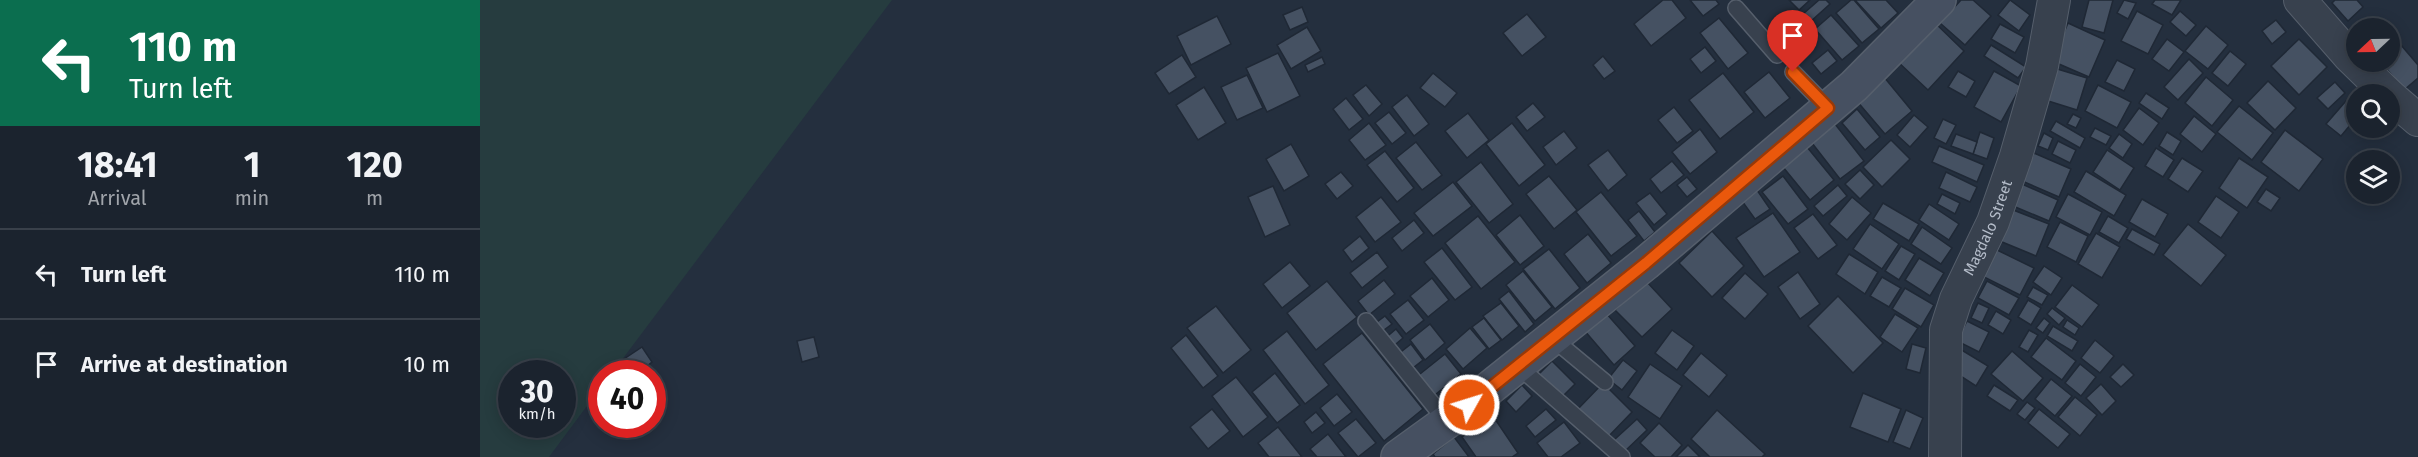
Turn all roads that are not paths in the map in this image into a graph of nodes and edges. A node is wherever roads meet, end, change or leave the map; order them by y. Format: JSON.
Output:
{"nodes":[{"id":1,"x":1939,"y":0,"type":"edge"},
{"id":2,"x":2054,"y":0,"type":"edge"},
{"id":3,"x":2300,"y":0,"type":"edge"},
{"id":4,"x":1736,"y":8,"type":"dead end"},
{"id":5,"x":1777,"y":55,"type":"dead end"},
{"id":6,"x":1793,"y":72,"type":"dead end"},
{"id":7,"x":2377,"y":84,"type":"edge"},
{"id":8,"x":2400,"y":104,"type":"edge"},
{"id":9,"x":1828,"y":108,"type":"junction"},
{"id":10,"x":2418,"y":120,"type":"edge"},
{"id":11,"x":1366,"y":321,"type":"dead end"},
{"id":12,"x":1552,"y":338,"type":"junction"},
{"id":13,"x":1518,"y":366,"type":"junction"},
{"id":14,"x":1605,"y":382,"type":"dead end"},
{"id":15,"x":1447,"y":422,"type":"junction"},
{"id":16,"x":1398,"y":457,"type":"edge"},
{"id":17,"x":1622,"y":457,"type":"edge"},
{"id":18,"x":1946,"y":457,"type":"edge"}],
"edges":[{"from":1,"to":9,"type":"street"},
{"from":2,"to":18,"type":"street","name":"Magdalo Street"},
{"from":3,"to":7,"type":"street"},
{"from":4,"to":5,"type":"lane"},
{"from":6,"to":9,"type":"lane"},
{"from":8,"to":10,"type":"street"},
{"from":9,"to":12,"type":"street"},
{"from":11,"to":15,"type":"lane"},
{"from":12,"to":13,"type":"street"},
{"from":12,"to":14,"type":"lane"},
{"from":13,"to":15,"type":"street"},
{"from":13,"to":17,"type":"lane"},
{"from":15,"to":16,"type":"street"}]}
